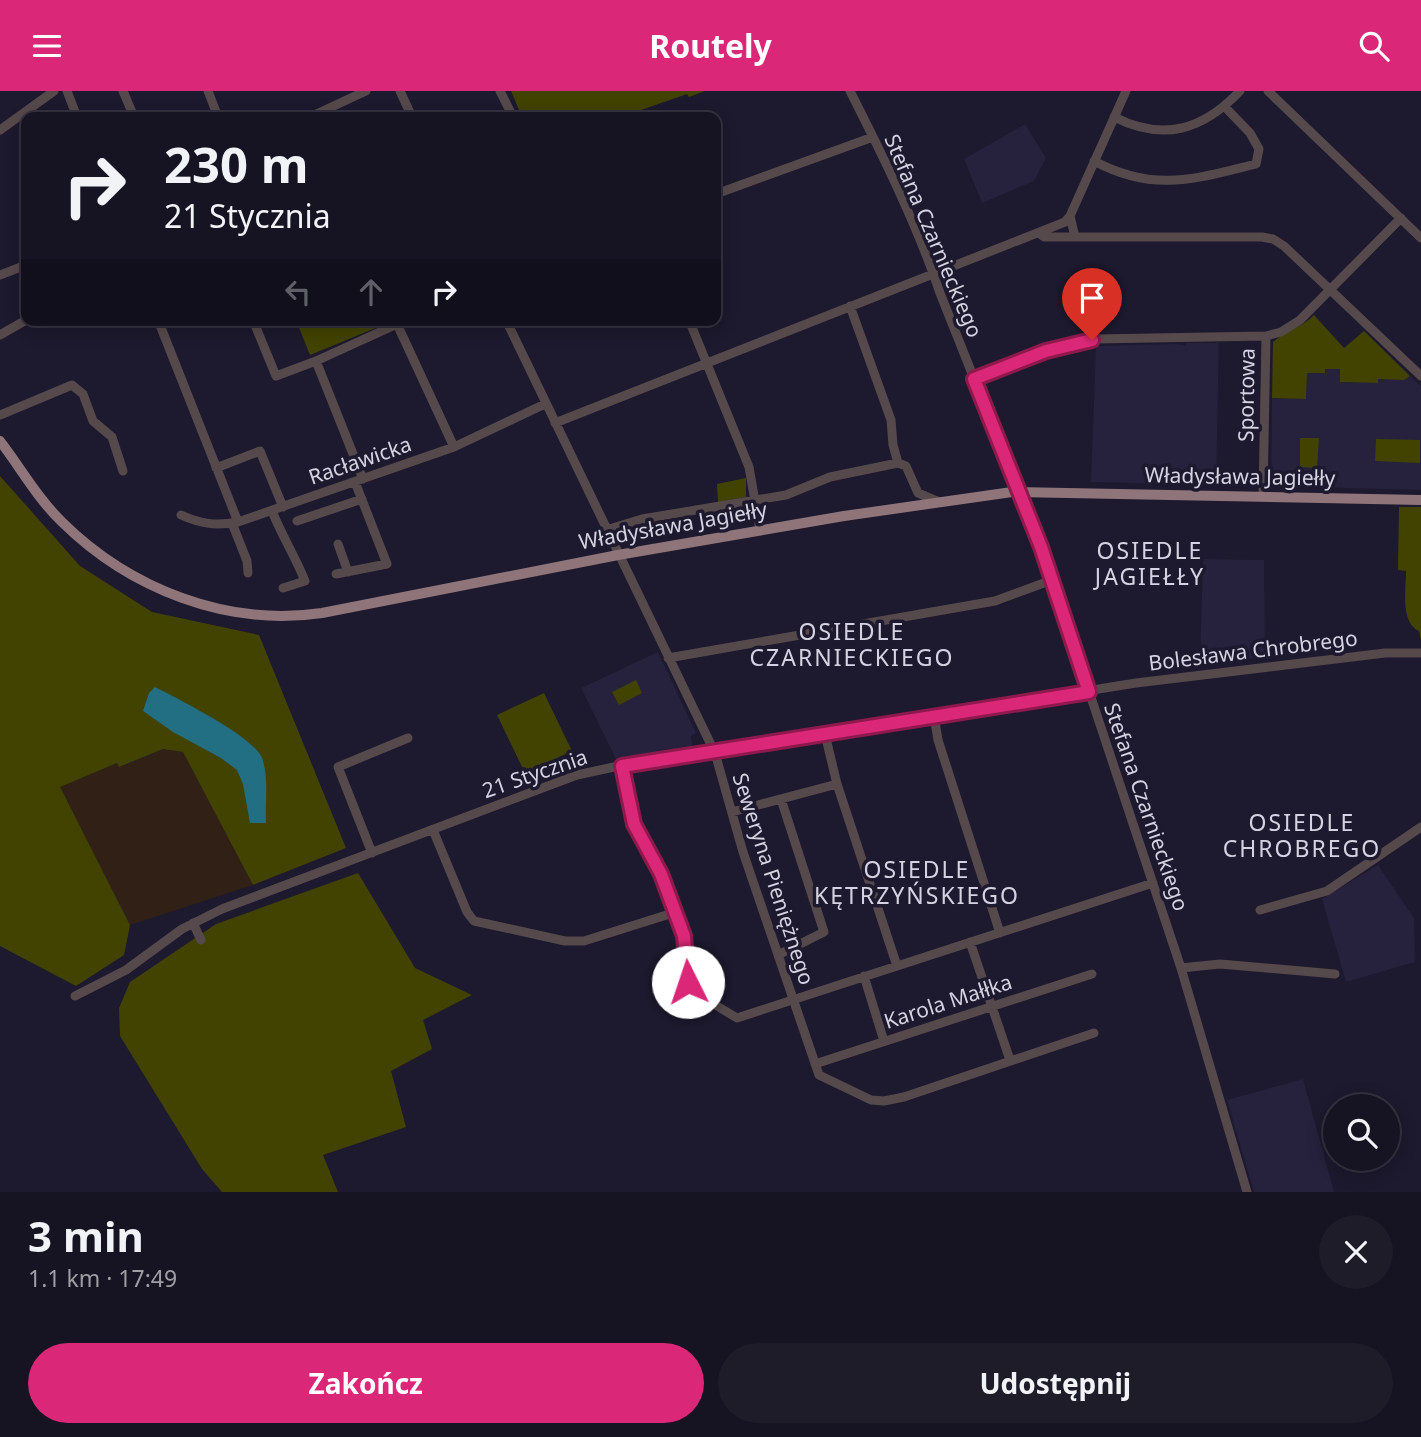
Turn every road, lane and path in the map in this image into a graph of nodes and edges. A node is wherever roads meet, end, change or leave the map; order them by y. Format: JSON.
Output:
{"nodes":[{"id":1,"x":54,"y":91,"type":"edge"},
{"id":2,"x":67,"y":91,"type":"edge"},
{"id":3,"x":123,"y":91,"type":"edge"},
{"id":4,"x":208,"y":91,"type":"edge"},
{"id":5,"x":366,"y":91,"type":"edge"},
{"id":6,"x":400,"y":91,"type":"edge"},
{"id":7,"x":500,"y":91,"type":"edge"},
{"id":8,"x":850,"y":91,"type":"edge"},
{"id":9,"x":1125,"y":91,"type":"edge"},
{"id":10,"x":1240,"y":91,"type":"edge"},
{"id":11,"x":1268,"y":91,"type":"edge"},
{"id":12,"x":1225,"y":107,"type":"junction"},
{"id":13,"x":25,"y":112,"type":"edge"},
{"id":14,"x":75,"y":112,"type":"edge"},
{"id":15,"x":132,"y":112,"type":"edge"},
{"id":16,"x":216,"y":112,"type":"edge"},
{"id":17,"x":321,"y":112,"type":"edge"},
{"id":18,"x":410,"y":112,"type":"edge"},
{"id":19,"x":510,"y":112,"type":"edge"},
{"id":20,"x":21,"y":115,"type":"edge"},
{"id":21,"x":1114,"y":117,"type":"junction"},
{"id":22,"x":0,"y":130,"type":"edge"},
{"id":23,"x":873,"y":137,"type":"junction"},
{"id":24,"x":1094,"y":161,"type":"junction"},
{"id":25,"x":721,"y":192,"type":"edge"},
{"id":26,"x":1070,"y":216,"type":"junction"},
{"id":27,"x":1401,"y":219,"type":"junction"},
{"id":28,"x":1040,"y":234,"type":"junction"},
{"id":29,"x":1075,"y":237,"type":"junction"},
{"id":30,"x":1421,"y":238,"type":"edge"},
{"id":31,"x":21,"y":267,"type":"edge"},
{"id":32,"x":935,"y":274,"type":"junction"},
{"id":33,"x":0,"y":275,"type":"edge"},
{"id":34,"x":1329,"y":289,"type":"junction"},
{"id":35,"x":849,"y":306,"type":"junction"},
{"id":36,"x":21,"y":323,"type":"edge"},
{"id":37,"x":160,"y":326,"type":"edge"},
{"id":38,"x":255,"y":326,"type":"edge"},
{"id":39,"x":393,"y":326,"type":"edge"},
{"id":40,"x":404,"y":326,"type":"edge"},
{"id":41,"x":509,"y":326,"type":"edge"},
{"id":42,"x":692,"y":326,"type":"edge"},
{"id":43,"x":0,"y":335,"type":"edge"},
{"id":44,"x":1266,"y":336,"type":"junction"},
{"id":45,"x":316,"y":362,"type":"junction"},
{"id":46,"x":707,"y":363,"type":"junction"},
{"id":47,"x":1421,"y":376,"type":"edge"},
{"id":48,"x":974,"y":379,"type":"junction"},
{"id":49,"x":545,"y":404,"type":"junction"},
{"id":50,"x":0,"y":415,"type":"edge"},
{"id":51,"x":555,"y":423,"type":"junction"},
{"id":52,"x":0,"y":440,"type":"edge"},
{"id":53,"x":454,"y":447,"type":"junction"},
{"id":54,"x":898,"y":463,"type":"junction"},
{"id":55,"x":216,"y":468,"type":"junction"},
{"id":56,"x":123,"y":471,"type":"dead end"},
{"id":57,"x":359,"y":480,"type":"junction"},
{"id":58,"x":1018,"y":491,"type":"junction"},
{"id":59,"x":1262,"y":496,"type":"junction"},
{"id":60,"x":755,"y":498,"type":"junction"},
{"id":61,"x":362,"y":499,"type":"junction"},
{"id":62,"x":1421,"y":500,"type":"edge"},
{"id":63,"x":941,"y":503,"type":"junction"},
{"id":64,"x":283,"y":507,"type":"junction"},
{"id":65,"x":272,"y":511,"type":"junction"},
{"id":66,"x":181,"y":515,"type":"dead end"},
{"id":67,"x":297,"y":521,"type":"dead end"},
{"id":68,"x":235,"y":523,"type":"junction"},
{"id":69,"x":606,"y":530,"type":"junction"},
{"id":70,"x":760,"y":530,"type":"junction"},
{"id":71,"x":338,"y":544,"type":"dead end"},
{"id":72,"x":618,"y":555,"type":"junction"},
{"id":73,"x":348,"y":572,"type":"junction"},
{"id":74,"x":248,"y":573,"type":"dead end"},
{"id":75,"x":336,"y":574,"type":"dead end"},
{"id":76,"x":1052,"y":580,"type":"junction"},
{"id":77,"x":283,"y":588,"type":"dead end"},
{"id":78,"x":1421,"y":653,"type":"edge"},
{"id":79,"x":668,"y":658,"type":"junction"},
{"id":80,"x":1089,"y":692,"type":"junction"},
{"id":81,"x":934,"y":716,"type":"junction"},
{"id":82,"x":825,"y":734,"type":"junction"},
{"id":83,"x":408,"y":738,"type":"dead end"},
{"id":84,"x":715,"y":753,"type":"junction"},
{"id":85,"x":622,"y":766,"type":"junction"},
{"id":86,"x":837,"y":784,"type":"junction"},
{"id":87,"x":781,"y":799,"type":"junction"},
{"id":88,"x":732,"y":812,"type":"junction"},
{"id":89,"x":1421,"y":827,"type":"edge"},
{"id":90,"x":433,"y":830,"type":"junction"},
{"id":91,"x":372,"y":853,"type":"junction"},
{"id":92,"x":354,"y":859,"type":"junction"},
{"id":93,"x":358,"y":870,"type":"dead end"},
{"id":94,"x":291,"y":883,"type":"junction"},
{"id":95,"x":1153,"y":883,"type":"junction"},
{"id":96,"x":295,"y":895,"type":"dead end"},
{"id":97,"x":1261,"y":910,"type":"dead end"},
{"id":98,"x":676,"y":912,"type":"junction"},
{"id":99,"x":196,"y":922,"type":"junction"},
{"id":100,"x":1000,"y":933,"type":"junction"},
{"id":101,"x":202,"y":935,"type":"dead end"},
{"id":102,"x":970,"y":942,"type":"junction"},
{"id":103,"x":778,"y":955,"type":"junction"},
{"id":104,"x":897,"y":966,"type":"junction"},
{"id":105,"x":1181,"y":968,"type":"junction"},
{"id":106,"x":126,"y":970,"type":"junction"},
{"id":107,"x":1092,"y":974,"type":"dead end"},
{"id":108,"x":1335,"y":974,"type":"dead end"},
{"id":109,"x":864,"y":976,"type":"junction"},
{"id":110,"x":120,"y":982,"type":"dead end"},
{"id":111,"x":680,"y":991,"type":"dead end"},
{"id":112,"x":75,"y":996,"type":"dead end"},
{"id":113,"x":793,"y":999,"type":"junction"},
{"id":114,"x":717,"y":1006,"type":"dead end"},
{"id":115,"x":991,"y":1006,"type":"junction"},
{"id":116,"x":1094,"y":1033,"type":"dead end"},
{"id":117,"x":884,"y":1041,"type":"junction"},
{"id":118,"x":1010,"y":1060,"type":"junction"},
{"id":119,"x":815,"y":1063,"type":"junction"},
{"id":120,"x":1247,"y":1192,"type":"edge"}],
"edges":[{"from":1,"to":13,"type":"street"},
{"from":2,"to":14,"type":"street"},
{"from":3,"to":15,"type":"street"},
{"from":4,"to":16,"type":"street"},
{"from":5,"to":17,"type":"street"},
{"from":6,"to":18,"type":"street"},
{"from":7,"to":19,"type":"street"},
{"from":8,"to":23,"type":"street","name":"Stefana Czarnieckiego"},
{"from":9,"to":21,"type":"street"},
{"from":10,"to":12,"type":"street"},
{"from":11,"to":27,"type":"street"},
{"from":12,"to":21,"type":"street"},
{"from":12,"to":24,"type":"street"},
{"from":20,"to":22,"type":"street"},
{"from":21,"to":24,"type":"street"},
{"from":23,"to":25,"type":"street"},
{"from":23,"to":32,"type":"street","name":"Stefana Czarnieckiego"},
{"from":24,"to":26,"type":"street"},
{"from":26,"to":28,"type":"street"},
{"from":26,"to":29,"type":"street"},
{"from":27,"to":30,"type":"street"},
{"from":27,"to":34,"type":"street"},
{"from":28,"to":29,"type":"street"},
{"from":28,"to":32,"type":"street"},
{"from":29,"to":34,"type":"street"},
{"from":31,"to":33,"type":"street"},
{"from":32,"to":35,"type":"street"},
{"from":32,"to":48,"type":"street","name":"Stefana Czarnieckiego"},
{"from":34,"to":44,"type":"street"},
{"from":34,"to":47,"type":"street"},
{"from":35,"to":46,"type":"street"},
{"from":35,"to":54,"type":"street"},
{"from":36,"to":43,"type":"street"},
{"from":37,"to":55,"type":"street"},
{"from":38,"to":45,"type":"street"},
{"from":39,"to":45,"type":"street"},
{"from":40,"to":53,"type":"street"},
{"from":41,"to":49,"type":"street","name":"Seweryna Pieniężnego"},
{"from":42,"to":46,"type":"street"},
{"from":44,"to":48,"type":"street"},
{"from":44,"to":59,"type":"street","name":"Sportowa"},
{"from":45,"to":57,"type":"street"},
{"from":46,"to":51,"type":"street"},
{"from":46,"to":60,"type":"street"},
{"from":48,"to":58,"type":"street","name":"Stefana Czarnieckiego"},
{"from":49,"to":51,"type":"street","name":"Seweryna Pieniężnego"},
{"from":49,"to":53,"type":"street","name":"Racławicka"},
{"from":50,"to":56,"type":"street"},
{"from":51,"to":69,"type":"street","name":"Seweryna Pieniężnego"},
{"from":52,"to":72,"type":"main road","name":"Władysława Jagiełły"},
{"from":53,"to":57,"type":"street","name":"Racławicka"},
{"from":54,"to":60,"type":"street"},
{"from":54,"to":63,"type":"street"},
{"from":55,"to":64,"type":"street"},
{"from":55,"to":68,"type":"street"},
{"from":57,"to":61,"type":"street"},
{"from":57,"to":64,"type":"street","name":"Racławicka"},
{"from":58,"to":59,"type":"main road","name":"Władysława Jagiełły"},
{"from":58,"to":63,"type":"main road","name":"Władysława Jagiełły"},
{"from":58,"to":76,"type":"street","name":"Stefana Czarnieckiego"},
{"from":59,"to":62,"type":"main road","name":"Władysława Jagiełły"},
{"from":60,"to":69,"type":"street"},
{"from":60,"to":70,"type":"street"},
{"from":61,"to":67,"type":"street"},
{"from":61,"to":73,"type":"street"},
{"from":63,"to":70,"type":"main road","name":"Władysława Jagiełły"},
{"from":64,"to":65,"type":"street","name":"Racławicka"},
{"from":65,"to":68,"type":"street","name":"Racławicka"},
{"from":65,"to":77,"type":"street"},
{"from":66,"to":68,"type":"street","name":"Racławicka"},
{"from":68,"to":74,"type":"street"},
{"from":69,"to":72,"type":"street","name":"Seweryna Pieniężnego"},
{"from":70,"to":72,"type":"main road","name":"Władysława Jagiełły"},
{"from":71,"to":73,"type":"street"},
{"from":72,"to":79,"type":"street","name":"Seweryna Pieniężnego"},
{"from":73,"to":75,"type":"street"},
{"from":76,"to":79,"type":"street"},
{"from":76,"to":80,"type":"street","name":"Stefana Czarnieckiego"},
{"from":78,"to":80,"type":"street","name":"Bolesława Chrobrego"},
{"from":79,"to":84,"type":"street","name":"Seweryna Pieniężnego"},
{"from":80,"to":81,"type":"street","name":"21 Stycznia"},
{"from":80,"to":95,"type":"street","name":"Stefana Czarnieckiego"},
{"from":81,"to":82,"type":"street","name":"21 Stycznia"},
{"from":81,"to":100,"type":"street"},
{"from":82,"to":84,"type":"street","name":"21 Stycznia"},
{"from":82,"to":86,"type":"street"},
{"from":83,"to":91,"type":"street"},
{"from":84,"to":85,"type":"street","name":"21 Stycznia"},
{"from":84,"to":88,"type":"street","name":"Seweryna Pieniężnego"},
{"from":85,"to":90,"type":"street","name":"21 Stycznia"},
{"from":85,"to":98,"type":"street"},
{"from":86,"to":87,"type":"street"},
{"from":86,"to":104,"type":"street"},
{"from":87,"to":88,"type":"street"},
{"from":87,"to":103,"type":"street"},
{"from":88,"to":103,"type":"street","name":"Seweryna Pieniężnego"},
{"from":89,"to":97,"type":"street"},
{"from":90,"to":91,"type":"street","name":"21 Stycznia"},
{"from":90,"to":98,"type":"street"},
{"from":91,"to":92,"type":"street","name":"21 Stycznia"},
{"from":92,"to":93,"type":"street"},
{"from":92,"to":94,"type":"street","name":"21 Stycznia"},
{"from":94,"to":96,"type":"street"},
{"from":94,"to":99,"type":"street","name":"21 Stycznia"},
{"from":95,"to":100,"type":"street"},
{"from":95,"to":105,"type":"street","name":"Stefana Czarnieckiego"},
{"from":98,"to":111,"type":"street"},
{"from":99,"to":101,"type":"street"},
{"from":99,"to":106,"type":"street","name":"21 Stycznia"},
{"from":100,"to":102,"type":"street"},
{"from":102,"to":104,"type":"street"},
{"from":102,"to":115,"type":"street"},
{"from":103,"to":113,"type":"street","name":"Seweryna Pieniężnego"},
{"from":104,"to":109,"type":"street"},
{"from":105,"to":108,"type":"street"},
{"from":105,"to":120,"type":"street","name":"Stefana Czarnieckiego"},
{"from":106,"to":110,"type":"street"},
{"from":106,"to":112,"type":"street","name":"21 Stycznia"},
{"from":107,"to":115,"type":"street","name":"Karola Małłka"},
{"from":109,"to":113,"type":"street"},
{"from":109,"to":117,"type":"street"},
{"from":113,"to":114,"type":"street"},
{"from":113,"to":119,"type":"street","name":"Seweryna Pieniężnego"},
{"from":115,"to":117,"type":"street","name":"Karola Małłka"},
{"from":115,"to":118,"type":"street"},
{"from":116,"to":118,"type":"street","name":"Seweryna Pieniężnego"},
{"from":117,"to":119,"type":"street","name":"Karola Małłka"},
{"from":118,"to":119,"type":"street","name":"Seweryna Pieniężnego"}]}
